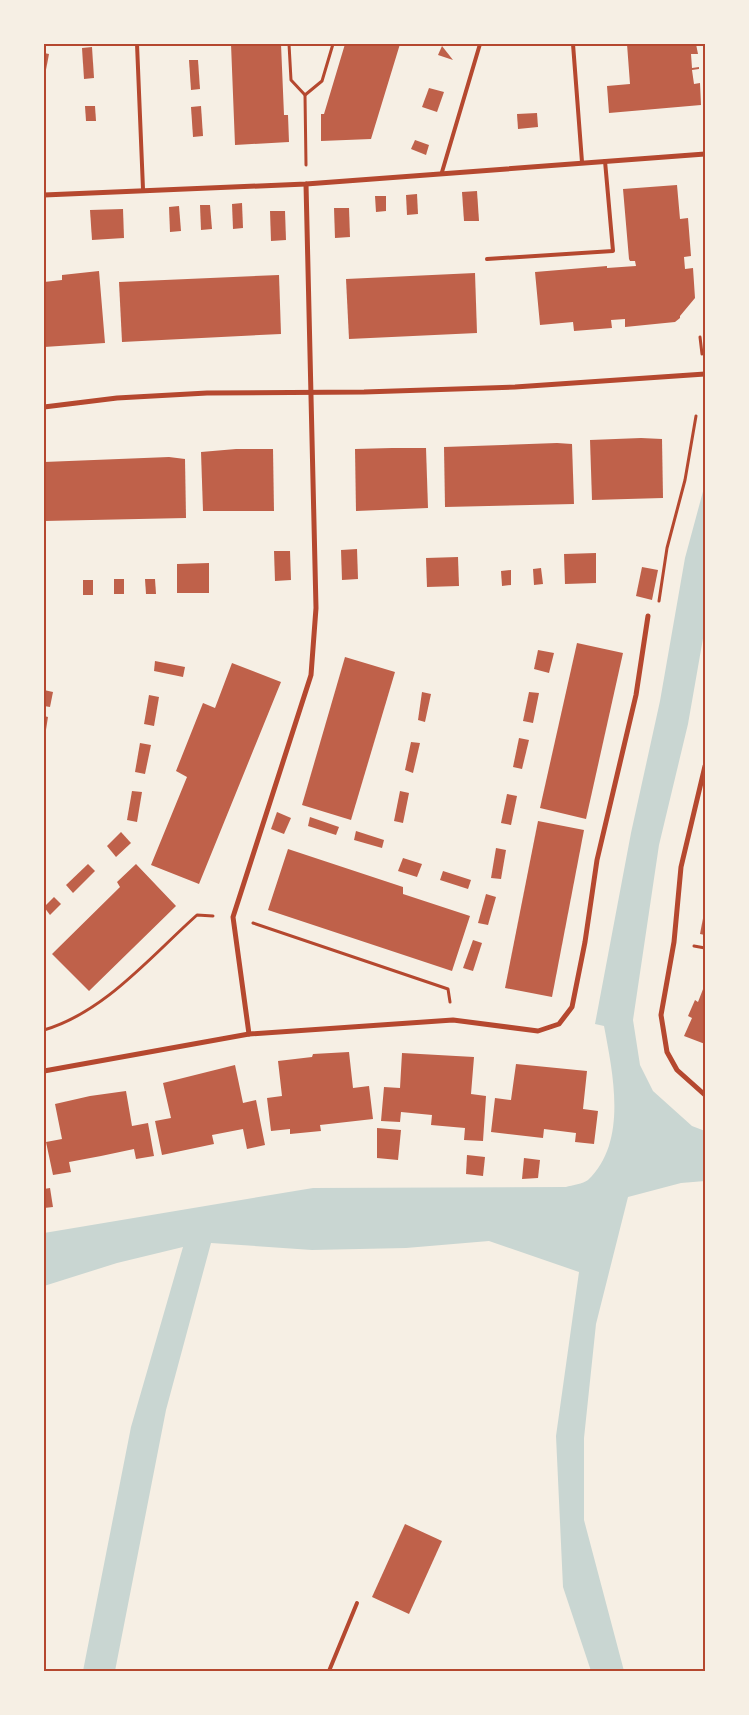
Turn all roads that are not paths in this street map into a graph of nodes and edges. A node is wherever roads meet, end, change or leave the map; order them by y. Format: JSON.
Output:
{"nodes":[{"id":1,"x":137,"y":44,"type":"edge"},
{"id":2,"x":480,"y":44,"type":"edge"},
{"id":3,"x":573,"y":44,"type":"edge"},
{"id":4,"x":705,"y":154,"type":"edge"},
{"id":5,"x":605,"y":160,"type":"junction"},
{"id":6,"x":582,"y":162,"type":"junction"},
{"id":7,"x":442,"y":172,"type":"junction"},
{"id":8,"x":306,"y":184,"type":"junction"},
{"id":9,"x":143,"y":189,"type":"junction"},
{"id":10,"x":44,"y":195,"type":"edge"},
{"id":11,"x":487,"y":259,"type":"dead end"},
{"id":12,"x":705,"y":374,"type":"edge"},
{"id":13,"x":310,"y":393,"type":"junction"},
{"id":14,"x":44,"y":407,"type":"edge"},
{"id":15,"x":648,"y":616,"type":"road end"},
{"id":16,"x":705,"y":766,"type":"edge"},
{"id":17,"x":249,"y":1034,"type":"junction"},
{"id":18,"x":44,"y":1072,"type":"edge"},
{"id":19,"x":705,"y":1095,"type":"edge"},
{"id":20,"x":357,"y":1603,"type":"dead end"},
{"id":21,"x":328,"y":1671,"type":"edge"}],
"edges":[{"from":1,"to":9,"type":"lane"},
{"from":2,"to":7,"type":"lane"},
{"from":3,"to":6,"type":"lane"},
{"from":4,"to":5,"type":"street"},
{"from":5,"to":6,"type":"street"},
{"from":5,"to":11,"type":"lane"},
{"from":6,"to":7,"type":"street"},
{"from":7,"to":8,"type":"street"},
{"from":8,"to":9,"type":"street"},
{"from":8,"to":13,"type":"street"},
{"from":9,"to":10,"type":"street"},
{"from":12,"to":13,"type":"street"},
{"from":13,"to":14,"type":"street"},
{"from":13,"to":17,"type":"street"},
{"from":15,"to":17,"type":"street"},
{"from":16,"to":19,"type":"street"},
{"from":17,"to":18,"type":"street"},
{"from":20,"to":21,"type":"lane"}]}
